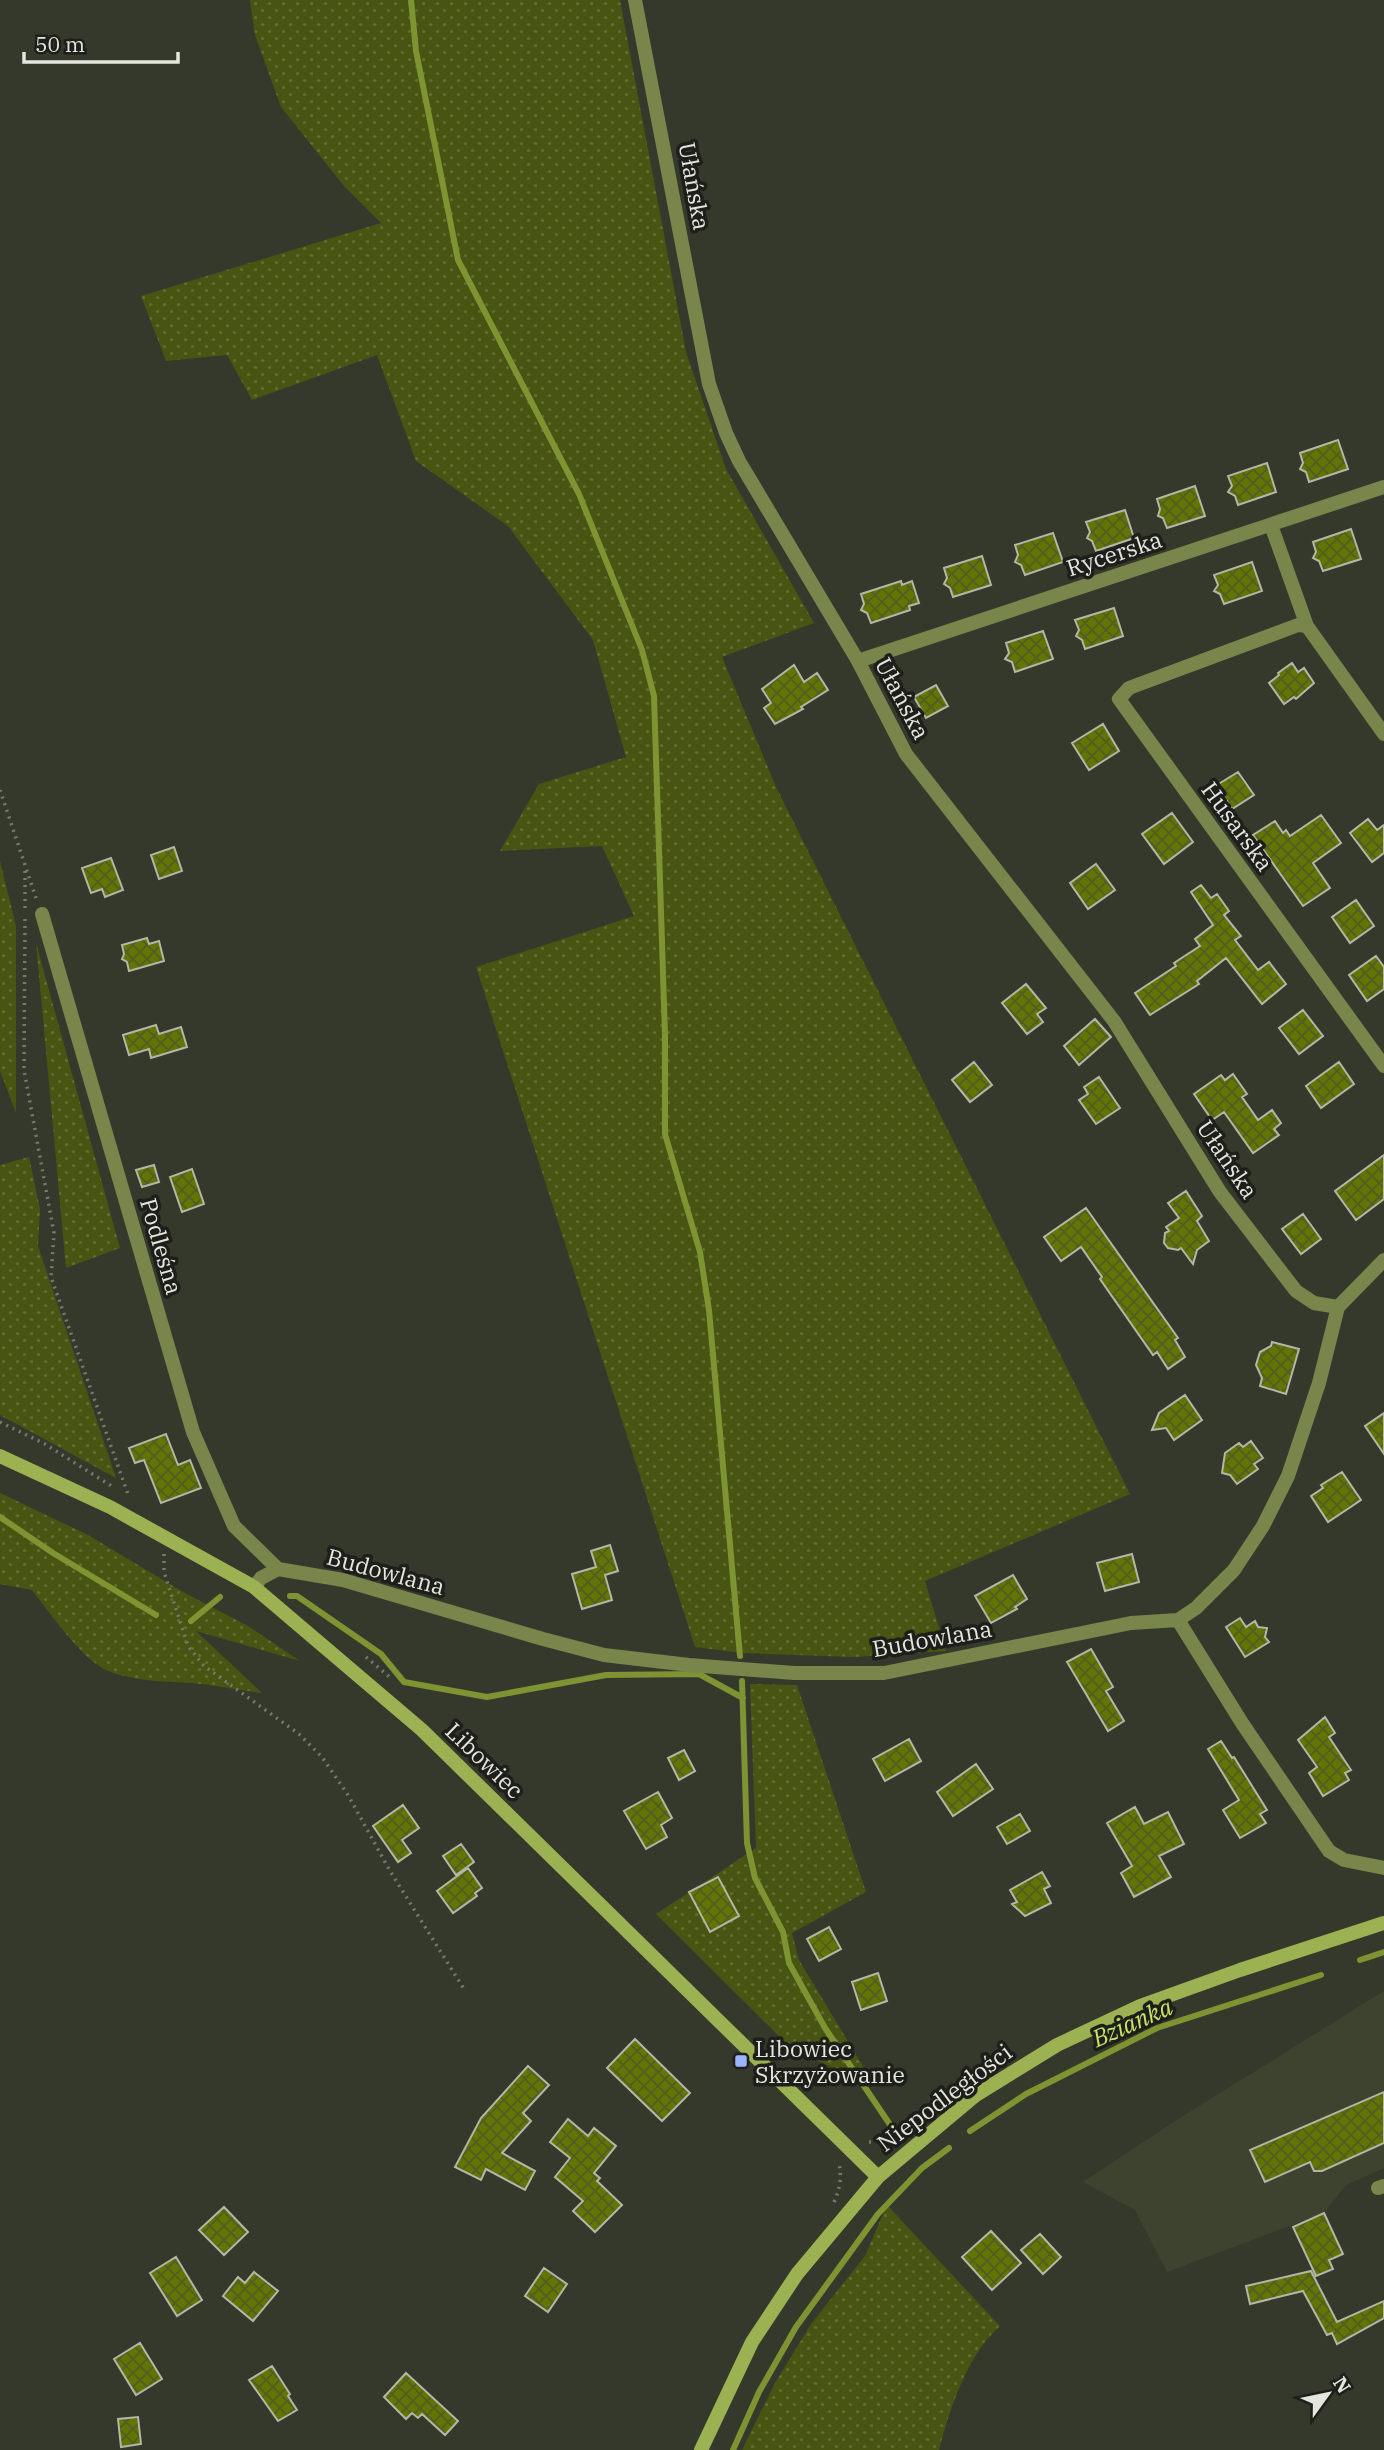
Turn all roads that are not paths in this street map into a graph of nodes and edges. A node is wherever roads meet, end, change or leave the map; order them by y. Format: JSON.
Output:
{"nodes":[{"id":1,"x":635,"y":0,"type":"edge"},
{"id":2,"x":1384,"y":487,"type":"edge"},
{"id":3,"x":1271,"y":525,"type":"junction"},
{"id":4,"x":1307,"y":626,"type":"junction"},
{"id":5,"x":858,"y":661,"type":"junction"},
{"id":6,"x":1384,"y":734,"type":"edge"},
{"id":7,"x":42,"y":914,"type":"road end"},
{"id":8,"x":1384,"y":1066,"type":"edge"},
{"id":9,"x":1384,"y":1259,"type":"edge"},
{"id":10,"x":1338,"y":1307,"type":"junction"},
{"id":11,"x":0,"y":1456,"type":"edge"},
{"id":12,"x":278,"y":1569,"type":"junction"},
{"id":13,"x":254,"y":1587,"type":"junction"},
{"id":14,"x":1178,"y":1620,"type":"junction"},
{"id":15,"x":1384,"y":1868,"type":"edge"},
{"id":16,"x":1384,"y":1923,"type":"edge"},
{"id":17,"x":878,"y":2177,"type":"junction"},
{"id":18,"x":701,"y":2450,"type":"edge"}],
"edges":[{"from":1,"to":5,"type":"street","name":"Ułańska"},
{"from":2,"to":3,"type":"street","name":"Rycerska"},
{"from":3,"to":4,"type":"street"},
{"from":3,"to":5,"type":"street","name":"Rycerska"},
{"from":4,"to":6,"type":"street"},
{"from":4,"to":8,"type":"street","name":"Husarska"},
{"from":5,"to":10,"type":"street","name":"Ułańska"},
{"from":7,"to":12,"type":"street","name":"Podleśna"},
{"from":9,"to":10,"type":"street"},
{"from":10,"to":14,"type":"street"},
{"from":11,"to":13,"type":"street","name":"Libowiec"},
{"from":12,"to":13,"type":"street"},
{"from":12,"to":14,"type":"street","name":"Budowlana"},
{"from":13,"to":17,"type":"street","name":"Libowiec"},
{"from":14,"to":15,"type":"street"},
{"from":16,"to":17,"type":"street","name":"Niepodległości"},
{"from":17,"to":18,"type":"street","name":"Niepodległości"}]}
